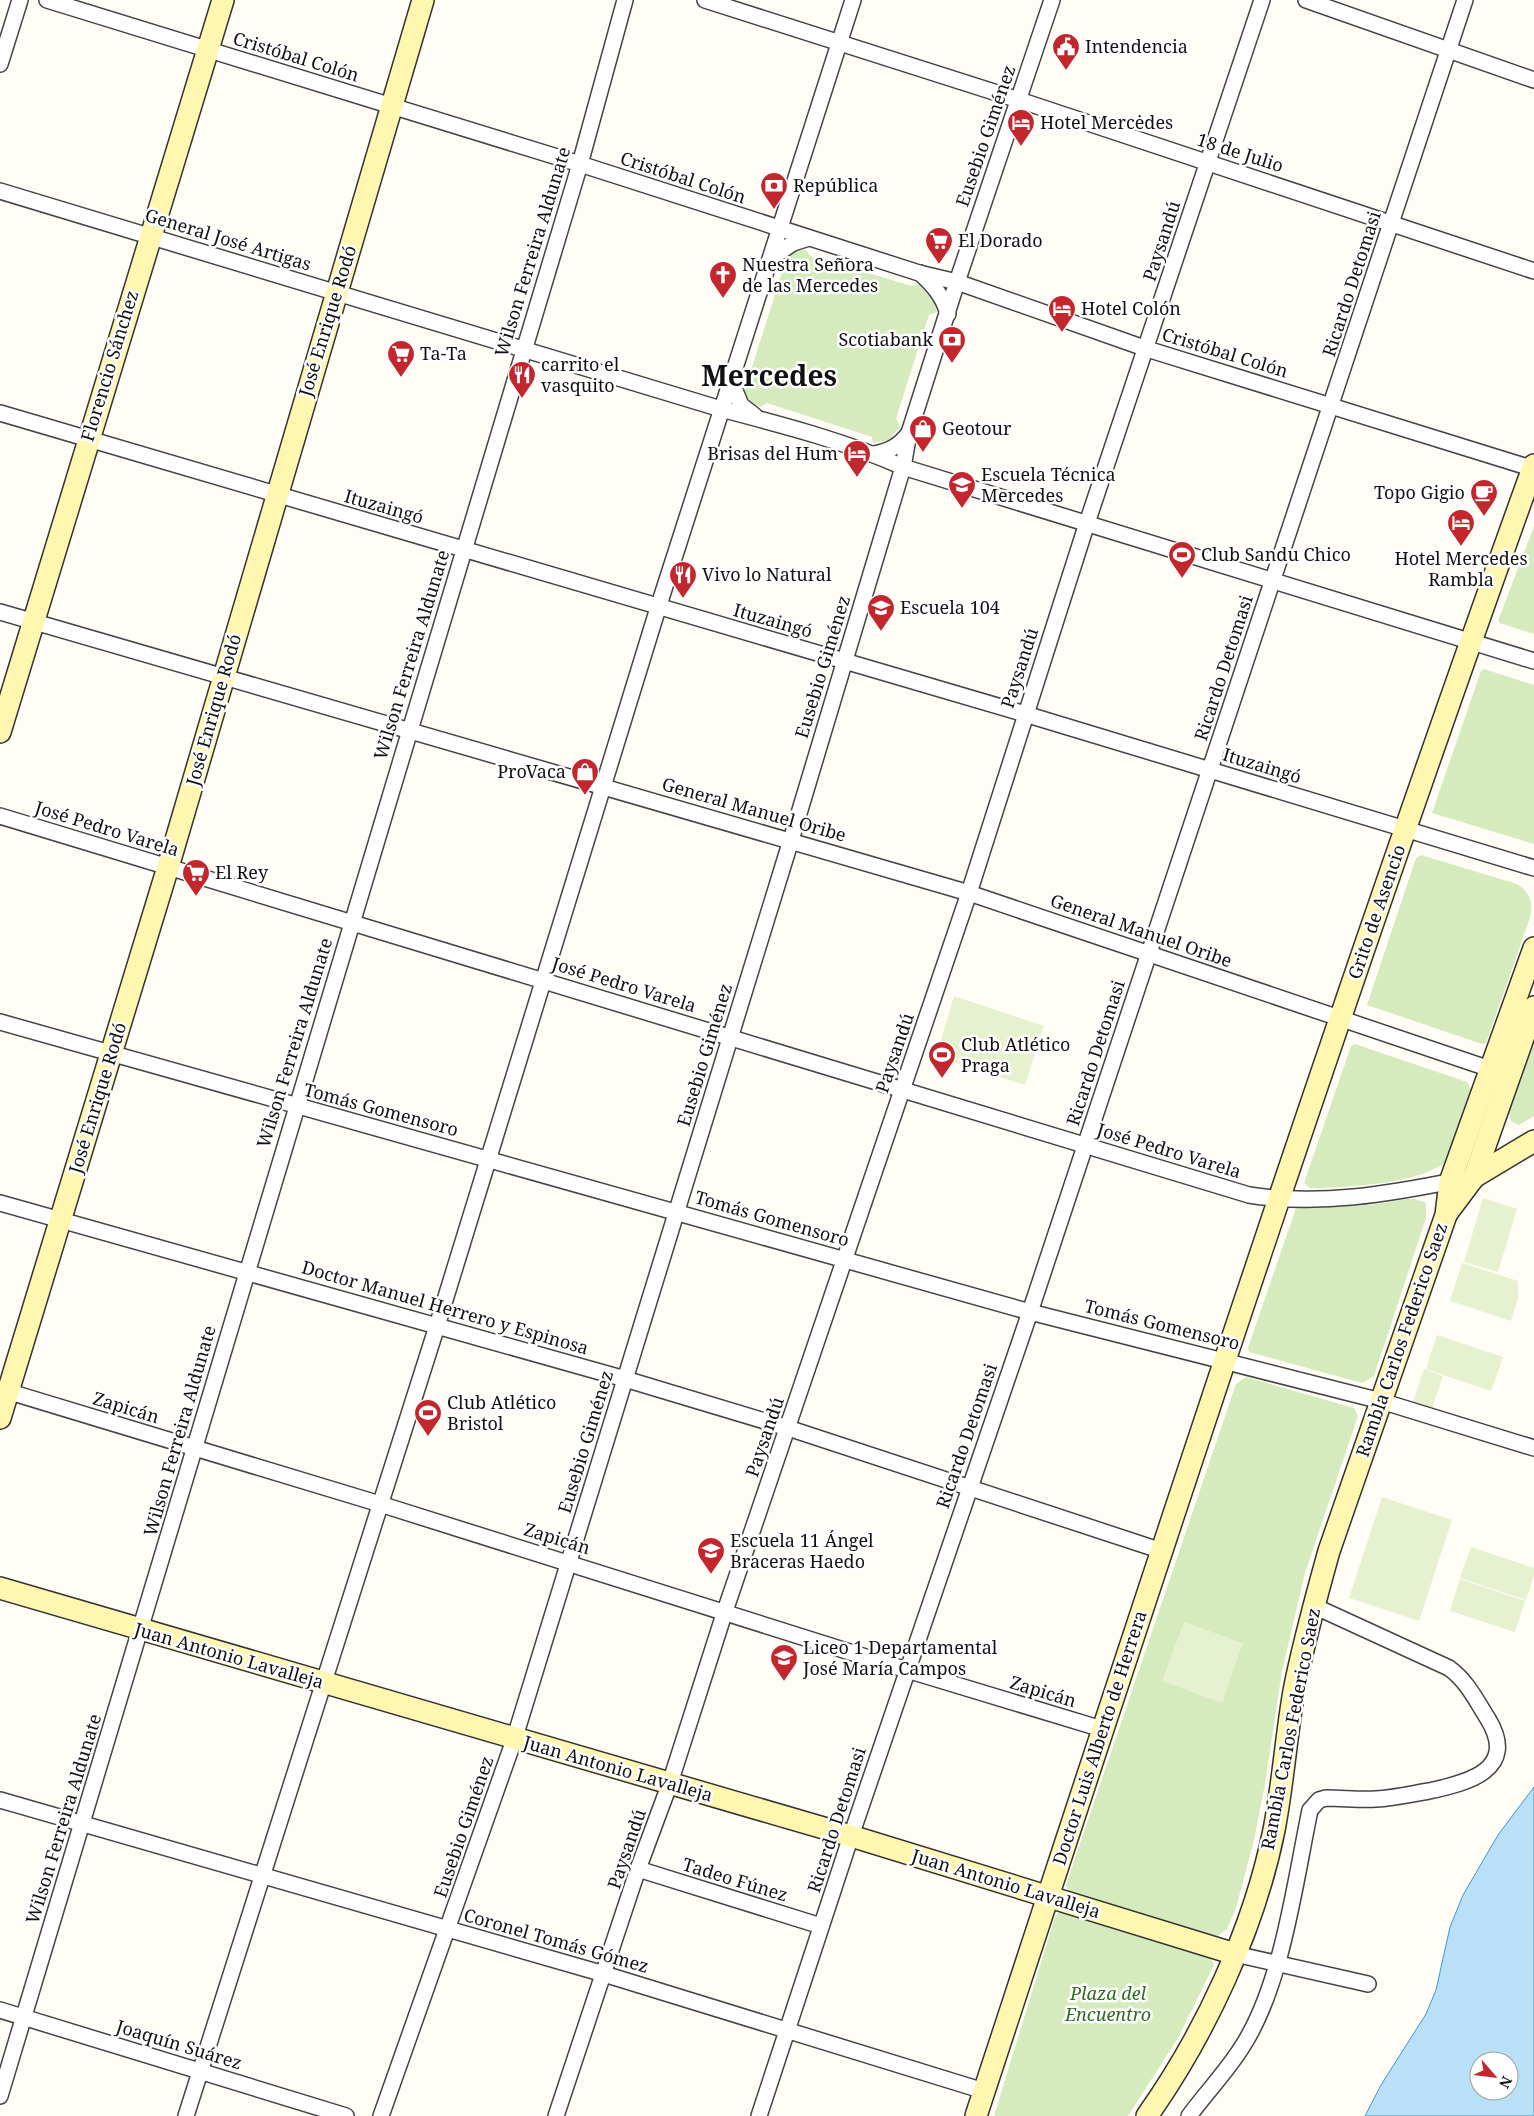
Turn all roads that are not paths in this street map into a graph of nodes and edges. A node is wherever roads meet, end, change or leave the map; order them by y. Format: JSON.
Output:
{"nodes":[{"id":1,"x":20,"y":0,"type":"edge"},
{"id":2,"x":47,"y":0,"type":"edge"},
{"id":3,"x":222,"y":0,"type":"edge"},
{"id":4,"x":423,"y":0,"type":"edge"},
{"id":5,"x":625,"y":0,"type":"edge"},
{"id":6,"x":705,"y":0,"type":"edge"},
{"id":7,"x":853,"y":0,"type":"edge"},
{"id":8,"x":1052,"y":0,"type":"edge"},
{"id":9,"x":1262,"y":0,"type":"edge"},
{"id":10,"x":1306,"y":0,"type":"edge"},
{"id":11,"x":1465,"y":0,"type":"edge"},
{"id":12,"x":839,"y":42,"type":"junction"},
{"id":13,"x":207,"y":50,"type":"junction"},
{"id":14,"x":1449,"y":50,"type":"junction"},
{"id":15,"x":0,"y":64,"type":"edge"},
{"id":16,"x":1534,"y":80,"type":"edge"},
{"id":17,"x":1019,"y":100,"type":"junction"},
{"id":18,"x":392,"y":106,"type":"junction"},
{"id":19,"x":1207,"y":162,"type":"junction"},
{"id":20,"x":580,"y":164,"type":"junction"},
{"id":21,"x":0,"y":191,"type":"edge"},
{"id":22,"x":1391,"y":224,"type":"junction"},
{"id":23,"x":780,"y":229,"type":"junction"},
{"id":24,"x":150,"y":236,"type":"junction"},
{"id":25,"x":809,"y":238,"type":"junction"},
{"id":26,"x":771,"y":258,"type":"junction"},
{"id":27,"x":1534,"y":271,"type":"edge"},
{"id":28,"x":919,"y":273,"type":"junction"},
{"id":29,"x":957,"y":282,"type":"junction"},
{"id":30,"x":337,"y":292,"type":"junction"},
{"id":31,"x":948,"y":314,"type":"junction"},
{"id":32,"x":523,"y":348,"type":"junction"},
{"id":33,"x":1147,"y":349,"type":"junction"},
{"id":34,"x":731,"y":381,"type":"junction"},
{"id":35,"x":1332,"y":406,"type":"junction"},
{"id":36,"x":721,"y":409,"type":"junction"},
{"id":37,"x":0,"y":413,"type":"edge"},
{"id":38,"x":757,"y":417,"type":"junction"},
{"id":39,"x":909,"y":433,"type":"junction"},
{"id":40,"x":88,"y":438,"type":"junction"},
{"id":41,"x":874,"y":454,"type":"junction"},
{"id":42,"x":903,"y":467,"type":"junction"},
{"id":43,"x":1534,"y":468,"type":"edge"},
{"id":44,"x":276,"y":495,"type":"junction"},
{"id":45,"x":1087,"y":523,"type":"junction"},
{"id":46,"x":463,"y":549,"type":"junction"},
{"id":47,"x":1273,"y":581,"type":"junction"},
{"id":48,"x":658,"y":608,"type":"junction"},
{"id":49,"x":0,"y":612,"type":"edge"},
{"id":50,"x":33,"y":622,"type":"junction"},
{"id":51,"x":1471,"y":642,"type":"junction"},
{"id":52,"x":844,"y":661,"type":"junction"},
{"id":53,"x":1534,"y":662,"type":"edge"},
{"id":54,"x":224,"y":677,"type":"junction"},
{"id":55,"x":1025,"y":714,"type":"junction"},
{"id":56,"x":409,"y":730,"type":"junction"},
{"id":57,"x":0,"y":732,"type":"edge"},
{"id":58,"x":1210,"y":770,"type":"junction"},
{"id":59,"x":605,"y":786,"type":"junction"},
{"id":60,"x":0,"y":816,"type":"edge"},
{"id":61,"x":1405,"y":830,"type":"junction"},
{"id":62,"x":791,"y":840,"type":"junction"},
{"id":63,"x":168,"y":867,"type":"junction"},
{"id":64,"x":1534,"y":868,"type":"edge"},
{"id":65,"x":969,"y":893,"type":"junction"},
{"id":66,"x":351,"y":922,"type":"junction"},
{"id":67,"x":1534,"y":948,"type":"edge"},
{"id":68,"x":1148,"y":952,"type":"junction"},
{"id":69,"x":544,"y":980,"type":"junction"},
{"id":70,"x":1534,"y":1007,"type":"edge"},
{"id":71,"x":1341,"y":1018,"type":"junction"},
{"id":72,"x":0,"y":1022,"type":"edge"},
{"id":73,"x":729,"y":1038,"type":"junction"},
{"id":74,"x":112,"y":1052,"type":"junction"},
{"id":75,"x":1490,"y":1069,"type":"junction"},
{"id":76,"x":902,"y":1091,"type":"junction"},
{"id":77,"x":296,"y":1106,"type":"junction"},
{"id":78,"x":1534,"y":1142,"type":"edge"},
{"id":79,"x":1085,"y":1146,"type":"junction"},
{"id":80,"x":488,"y":1159,"type":"junction"},
{"id":81,"x":1474,"y":1177,"type":"junction"},
{"id":82,"x":1450,"y":1182,"type":"junction"},
{"id":83,"x":1279,"y":1198,"type":"junction"},
{"id":84,"x":0,"y":1203,"type":"edge"},
{"id":85,"x":677,"y":1211,"type":"junction"},
{"id":86,"x":1446,"y":1215,"type":"junction"},
{"id":87,"x":60,"y":1220,"type":"junction"},
{"id":88,"x":844,"y":1260,"type":"junction"},
{"id":89,"x":247,"y":1272,"type":"junction"},
{"id":90,"x":1030,"y":1312,"type":"junction"},
{"id":91,"x":437,"y":1326,"type":"junction"},
{"id":92,"x":1224,"y":1361,"type":"junction"},
{"id":93,"x":625,"y":1379,"type":"junction"},
{"id":94,"x":4,"y":1390,"type":"edge"},
{"id":95,"x":1381,"y":1400,"type":"junction"},
{"id":96,"x":0,"y":1418,"type":"edge"},
{"id":97,"x":788,"y":1428,"type":"junction"},
{"id":98,"x":194,"y":1448,"type":"junction"},
{"id":99,"x":1534,"y":1448,"type":"edge"},
{"id":100,"x":969,"y":1486,"type":"junction"},
{"id":101,"x":380,"y":1504,"type":"junction"},
{"id":102,"x":1162,"y":1551,"type":"junction"},
{"id":103,"x":569,"y":1562,"type":"junction"},
{"id":104,"x":0,"y":1588,"type":"edge"},
{"id":105,"x":1314,"y":1606,"type":"junction"},
{"id":106,"x":724,"y":1611,"type":"junction"},
{"id":107,"x":141,"y":1629,"type":"junction"},
{"id":108,"x":907,"y":1670,"type":"junction"},
{"id":109,"x":324,"y":1684,"type":"junction"},
{"id":110,"x":1102,"y":1729,"type":"junction"},
{"id":111,"x":514,"y":1740,"type":"junction"},
{"id":112,"x":670,"y":1783,"type":"junction"},
{"id":113,"x":0,"y":1800,"type":"edge"},
{"id":114,"x":83,"y":1824,"type":"junction"},
{"id":115,"x":851,"y":1836,"type":"junction"},
{"id":116,"x":638,"y":1870,"type":"junction"},
{"id":117,"x":263,"y":1876,"type":"junction"},
{"id":118,"x":1047,"y":1897,"type":"junction"},
{"id":119,"x":821,"y":1926,"type":"junction"},
{"id":120,"x":448,"y":1929,"type":"junction"},
{"id":121,"x":1235,"y":1954,"type":"junction"},
{"id":122,"x":1277,"y":1964,"type":"junction"},
{"id":123,"x":604,"y":1974,"type":"junction"},
{"id":124,"x":1368,"y":1984,"type":"dead end"},
{"id":125,"x":0,"y":2010,"type":"edge"},
{"id":126,"x":24,"y":2017,"type":"junction"},
{"id":127,"x":787,"y":2031,"type":"junction"},
{"id":128,"x":200,"y":2071,"type":"junction"},
{"id":129,"x":984,"y":2091,"type":"junction"},
{"id":130,"x":0,"y":2096,"type":"edge"},
{"id":131,"x":186,"y":2116,"type":"edge"},
{"id":132,"x":346,"y":2116,"type":"edge"},
{"id":133,"x":381,"y":2116,"type":"edge"},
{"id":134,"x":556,"y":2116,"type":"edge"},
{"id":135,"x":759,"y":2116,"type":"edge"},
{"id":136,"x":976,"y":2116,"type":"edge"},
{"id":137,"x":1147,"y":2116,"type":"edge"},
{"id":138,"x":1189,"y":2116,"type":"edge"}],
"edges":[{"from":1,"to":15,"type":"street"},
{"from":2,"to":13,"type":"street","name":"Cristóbal Colón"},
{"from":3,"to":13,"type":"street","name":"Florencio Sánchez"},
{"from":4,"to":18,"type":"street","name":"José Enrique Rodó"},
{"from":5,"to":20,"type":"street","name":"Wilson Ferreira Aldunate"},
{"from":6,"to":12,"type":"street","name":"18 de Julio"},
{"from":7,"to":12,"type":"street"},
{"from":8,"to":17,"type":"street","name":"Eusebio Giménez"},
{"from":9,"to":19,"type":"street","name":"Paysandú"},
{"from":10,"to":14,"type":"street"},
{"from":11,"to":14,"type":"street","name":"Ricardo Detomasi"},
{"from":12,"to":17,"type":"street","name":"18 de Julio"},
{"from":12,"to":23,"type":"street"},
{"from":13,"to":18,"type":"street","name":"Cristóbal Colón"},
{"from":13,"to":24,"type":"street","name":"Florencio Sánchez"},
{"from":14,"to":16,"type":"street"},
{"from":14,"to":22,"type":"street","name":"Ricardo Detomasi"},
{"from":17,"to":19,"type":"street","name":"18 de Julio"},
{"from":17,"to":29,"type":"street","name":"Eusebio Giménez"},
{"from":18,"to":20,"type":"street","name":"Cristóbal Colón"},
{"from":18,"to":30,"type":"street","name":"José Enrique Rodó"},
{"from":19,"to":22,"type":"street","name":"18 de Julio"},
{"from":19,"to":33,"type":"street","name":"Paysandú"},
{"from":20,"to":23,"type":"street","name":"Cristóbal Colón"},
{"from":20,"to":32,"type":"street","name":"Wilson Ferreira Aldunate"},
{"from":21,"to":24,"type":"street","name":"General José Artigas"},
{"from":22,"to":27,"type":"street","name":"18 de Julio"},
{"from":22,"to":35,"type":"street","name":"Ricardo Detomasi"},
{"from":23,"to":25,"type":"street","name":"Cristóbal Colón"},
{"from":23,"to":26,"type":"street"},
{"from":24,"to":30,"type":"street","name":"General José Artigas"},
{"from":24,"to":40,"type":"street","name":"Florencio Sánchez"},
{"from":25,"to":26,"type":"street"},
{"from":25,"to":28,"type":"street","name":"Cristóbal Colón"},
{"from":26,"to":34,"type":"street"},
{"from":28,"to":29,"type":"street","name":"Cristóbal Colón"},
{"from":28,"to":31,"type":"street"},
{"from":29,"to":31,"type":"street","name":"Eusebio Giménez"},
{"from":29,"to":33,"type":"street","name":"Cristóbal Colón"},
{"from":30,"to":32,"type":"street","name":"General José Artigas"},
{"from":30,"to":44,"type":"street","name":"José Enrique Rodó"},
{"from":31,"to":39,"type":"street","name":"Eusebio Giménez"},
{"from":32,"to":36,"type":"street","name":"General José Artigas"},
{"from":32,"to":46,"type":"street","name":"Wilson Ferreira Aldunate"},
{"from":33,"to":35,"type":"street","name":"Cristóbal Colón"},
{"from":33,"to":45,"type":"street","name":"Paysandú"},
{"from":34,"to":36,"type":"street"},
{"from":34,"to":38,"type":"street"},
{"from":35,"to":43,"type":"street","name":"Cristóbal Colón"},
{"from":35,"to":47,"type":"street","name":"Ricardo Detomasi"},
{"from":36,"to":38,"type":"street","name":"General José Artigas"},
{"from":36,"to":48,"type":"street"},
{"from":37,"to":40,"type":"street","name":"Ituzaingó"},
{"from":38,"to":41,"type":"street","name":"General José Artigas"},
{"from":39,"to":41,"type":"street"},
{"from":39,"to":42,"type":"street","name":"Eusebio Giménez"},
{"from":40,"to":44,"type":"street","name":"Ituzaingó"},
{"from":40,"to":50,"type":"street","name":"Florencio Sánchez"},
{"from":41,"to":42,"type":"street","name":"General José Artigas"},
{"from":42,"to":45,"type":"street","name":"General José Artigas"},
{"from":42,"to":52,"type":"street","name":"Eusebio Giménez"},
{"from":43,"to":51,"type":"street","name":"Grito de Asencio"},
{"from":44,"to":46,"type":"street","name":"Ituzaingó"},
{"from":44,"to":54,"type":"street","name":"José Enrique Rodó"},
{"from":45,"to":47,"type":"street","name":"General José Artigas"},
{"from":45,"to":55,"type":"street","name":"Paysandú"},
{"from":46,"to":48,"type":"street","name":"Ituzaingó"},
{"from":46,"to":56,"type":"street","name":"Wilson Ferreira Aldunate"},
{"from":47,"to":51,"type":"street","name":"General José Artigas"},
{"from":47,"to":58,"type":"street","name":"Ricardo Detomasi"},
{"from":48,"to":52,"type":"street","name":"Ituzaingó"},
{"from":48,"to":59,"type":"street"},
{"from":49,"to":50,"type":"street","name":"General Manuel Oribe"},
{"from":50,"to":54,"type":"street","name":"General Manuel Oribe"},
{"from":50,"to":57,"type":"street","name":"Florencio Sánchez"},
{"from":51,"to":53,"type":"street","name":"General José Artigas"},
{"from":51,"to":61,"type":"street","name":"Grito de Asencio"},
{"from":52,"to":55,"type":"street","name":"Ituzaingó"},
{"from":52,"to":62,"type":"street","name":"Eusebio Giménez"},
{"from":54,"to":56,"type":"street","name":"General Manuel Oribe"},
{"from":54,"to":63,"type":"street","name":"José Enrique Rodó"},
{"from":55,"to":58,"type":"street","name":"Ituzaingó"},
{"from":55,"to":65,"type":"street","name":"Paysandú"},
{"from":56,"to":59,"type":"street","name":"General Manuel Oribe"},
{"from":56,"to":66,"type":"street","name":"Wilson Ferreira Aldunate"},
{"from":58,"to":61,"type":"street","name":"Ituzaingó"},
{"from":58,"to":68,"type":"street","name":"Ricardo Detomasi"},
{"from":59,"to":62,"type":"street","name":"General Manuel Oribe"},
{"from":59,"to":69,"type":"street"},
{"from":60,"to":63,"type":"street","name":"José Pedro Varela"},
{"from":61,"to":64,"type":"street","name":"Ituzaingó"},
{"from":61,"to":71,"type":"street","name":"Grito de Asencio"},
{"from":62,"to":65,"type":"street","name":"General Manuel Oribe"},
{"from":62,"to":73,"type":"street","name":"Eusebio Giménez"},
{"from":63,"to":66,"type":"street","name":"José Pedro Varela"},
{"from":63,"to":74,"type":"street","name":"José Enrique Rodó"},
{"from":65,"to":68,"type":"street","name":"General Manuel Oribe"},
{"from":65,"to":76,"type":"street","name":"Paysandú"},
{"from":66,"to":69,"type":"street","name":"José Pedro Varela"},
{"from":66,"to":77,"type":"street","name":"Wilson Ferreira Aldunate"},
{"from":67,"to":75,"type":"street","name":"Rambla Carlos Federico Saez"},
{"from":68,"to":71,"type":"street","name":"General Manuel Oribe"},
{"from":68,"to":79,"type":"street","name":"Ricardo Detomasi"},
{"from":69,"to":73,"type":"street","name":"José Pedro Varela"},
{"from":69,"to":80,"type":"street"},
{"from":70,"to":81,"type":"street","name":"Rambla Carlos Federico Saez"},
{"from":71,"to":75,"type":"street","name":"General Manuel Oribe"},
{"from":71,"to":83,"type":"street","name":"Grito de Asencio"},
{"from":72,"to":74,"type":"street","name":"Tomás Gomensoro"},
{"from":73,"to":76,"type":"street","name":"José Pedro Varela"},
{"from":73,"to":85,"type":"street","name":"Eusebio Giménez"},
{"from":74,"to":77,"type":"street","name":"Tomás Gomensoro"},
{"from":74,"to":87,"type":"street","name":"José Enrique Rodó"},
{"from":75,"to":82,"type":"street","name":"Rambla Carlos Federico Saez"},
{"from":76,"to":79,"type":"street","name":"José Pedro Varela"},
{"from":76,"to":88,"type":"street","name":"Paysandú"},
{"from":77,"to":80,"type":"street","name":"Tomás Gomensoro"},
{"from":77,"to":89,"type":"street","name":"Wilson Ferreira Aldunate"},
{"from":78,"to":81,"type":"street"},
{"from":79,"to":83,"type":"street","name":"José Pedro Varela"},
{"from":79,"to":90,"type":"street","name":"Ricardo Detomasi"},
{"from":80,"to":85,"type":"street","name":"Tomás Gomensoro"},
{"from":80,"to":91,"type":"street"},
{"from":81,"to":82,"type":"street","name":"José Pedro Varela"},
{"from":81,"to":86,"type":"street","name":"Rambla Carlos Federico Saez"},
{"from":82,"to":83,"type":"street","name":"José Pedro Varela"},
{"from":82,"to":86,"type":"street","name":"Rambla Carlos Federico Saez"},
{"from":83,"to":92,"type":"street","name":"Grito de Asencio"},
{"from":84,"to":87,"type":"street","name":"Doctor Manuel Herrero y Espinosa"},
{"from":85,"to":88,"type":"street","name":"Tomás Gomensoro"},
{"from":85,"to":93,"type":"street","name":"Eusebio Giménez"},
{"from":86,"to":95,"type":"street","name":"Rambla Carlos Federico Saez"},
{"from":87,"to":89,"type":"street","name":"Doctor Manuel Herrero y Espinosa"},
{"from":87,"to":94,"type":"street","name":"José Enrique Rodó"},
{"from":88,"to":90,"type":"street","name":"Tomás Gomensoro"},
{"from":88,"to":97,"type":"street","name":"Paysandú"},
{"from":89,"to":91,"type":"street","name":"Doctor Manuel Herrero y Espinosa"},
{"from":89,"to":98,"type":"street","name":"Wilson Ferreira Aldunate"},
{"from":90,"to":92,"type":"street","name":"Tomás Gomensoro"},
{"from":90,"to":100,"type":"street","name":"Ricardo Detomasi"},
{"from":91,"to":93,"type":"street","name":"Doctor Manuel Herrero y Espinosa"},
{"from":91,"to":101,"type":"street"},
{"from":92,"to":95,"type":"street","name":"Tomás Gomensoro"},
{"from":92,"to":102,"type":"street","name":"Doctor Luis Alberto de Herrera"},
{"from":93,"to":97,"type":"street","name":"Doctor Manuel Herrero y Espinosa"},
{"from":93,"to":103,"type":"street","name":"Eusebio Giménez"},
{"from":94,"to":96,"type":"street","name":"José Enrique Rodó"},
{"from":94,"to":98,"type":"street","name":"Zapicán"},
{"from":95,"to":99,"type":"street","name":"Tomás Gomensoro"},
{"from":95,"to":105,"type":"street","name":"Rambla Carlos Federico Saez"},
{"from":97,"to":100,"type":"street","name":"Doctor Manuel Herrero y Espinosa"},
{"from":97,"to":106,"type":"street","name":"Paysandú"},
{"from":98,"to":101,"type":"street","name":"Zapicán"},
{"from":98,"to":107,"type":"street","name":"Wilson Ferreira Aldunate"},
{"from":100,"to":102,"type":"street","name":"Doctor Manuel Herrero y Espinosa"},
{"from":100,"to":108,"type":"street","name":"Ricardo Detomasi"},
{"from":101,"to":103,"type":"street","name":"Zapicán"},
{"from":101,"to":109,"type":"street"},
{"from":102,"to":110,"type":"street","name":"Doctor Luis Alberto de Herrera"},
{"from":103,"to":106,"type":"street","name":"Zapicán"},
{"from":103,"to":111,"type":"street","name":"Eusebio Giménez"},
{"from":104,"to":107,"type":"street","name":"Juan Antonio Lavalleja"},
{"from":105,"to":121,"type":"street","name":"Rambla Carlos Federico Saez"},
{"from":105,"to":122,"type":"street"},
{"from":106,"to":108,"type":"street","name":"Zapicán"},
{"from":106,"to":112,"type":"street","name":"Paysandú"},
{"from":107,"to":109,"type":"street","name":"Juan Antonio Lavalleja"},
{"from":107,"to":114,"type":"street","name":"Wilson Ferreira Aldunate"},
{"from":108,"to":110,"type":"street","name":"Zapicán"},
{"from":108,"to":115,"type":"street","name":"Ricardo Detomasi"},
{"from":109,"to":111,"type":"street","name":"Juan Antonio Lavalleja"},
{"from":109,"to":117,"type":"street"},
{"from":110,"to":118,"type":"street","name":"Doctor Luis Alberto de Herrera"},
{"from":111,"to":112,"type":"street","name":"Juan Antonio Lavalleja"},
{"from":111,"to":120,"type":"street","name":"Eusebio Giménez"},
{"from":112,"to":115,"type":"street","name":"Juan Antonio Lavalleja"},
{"from":112,"to":116,"type":"street","name":"Paysandú"},
{"from":113,"to":114,"type":"street","name":"Coronel Tomás Gómez"},
{"from":114,"to":117,"type":"street","name":"Coronel Tomás Gómez"},
{"from":114,"to":126,"type":"street","name":"Wilson Ferreira Aldunate"},
{"from":115,"to":118,"type":"street","name":"Juan Antonio Lavalleja"},
{"from":115,"to":119,"type":"street","name":"Ricardo Detomasi"},
{"from":116,"to":119,"type":"street","name":"Tadeo Fúnez"},
{"from":116,"to":123,"type":"street","name":"Paysandú"},
{"from":117,"to":120,"type":"street","name":"Coronel Tomás Gómez"},
{"from":117,"to":128,"type":"street"},
{"from":118,"to":121,"type":"street","name":"Juan Antonio Lavalleja"},
{"from":118,"to":129,"type":"street","name":"Doctor Luis Alberto de Herrera"},
{"from":119,"to":127,"type":"street","name":"Ricardo Detomasi"},
{"from":120,"to":123,"type":"street","name":"Coronel Tomás Gómez"},
{"from":120,"to":133,"type":"street","name":"Eusebio Giménez"},
{"from":121,"to":122,"type":"street"},
{"from":121,"to":137,"type":"street","name":"Rambla Carlos Federico Saez"},
{"from":122,"to":124,"type":"street"},
{"from":122,"to":138,"type":"street"},
{"from":123,"to":127,"type":"street","name":"Coronel Tomás Gómez"},
{"from":123,"to":134,"type":"street","name":"Paysandú"},
{"from":125,"to":126,"type":"street","name":"Joaquín Suárez"},
{"from":126,"to":128,"type":"street","name":"Joaquín Suárez"},
{"from":126,"to":130,"type":"street","name":"Wilson Ferreira Aldunate"},
{"from":127,"to":129,"type":"street","name":"Coronel Tomás Gómez"},
{"from":127,"to":135,"type":"street","name":"Ricardo Detomasi"},
{"from":128,"to":131,"type":"street"},
{"from":128,"to":132,"type":"street","name":"Joaquín Suárez"},
{"from":129,"to":136,"type":"street","name":"Doctor Luis Alberto de Herrera"}]}
